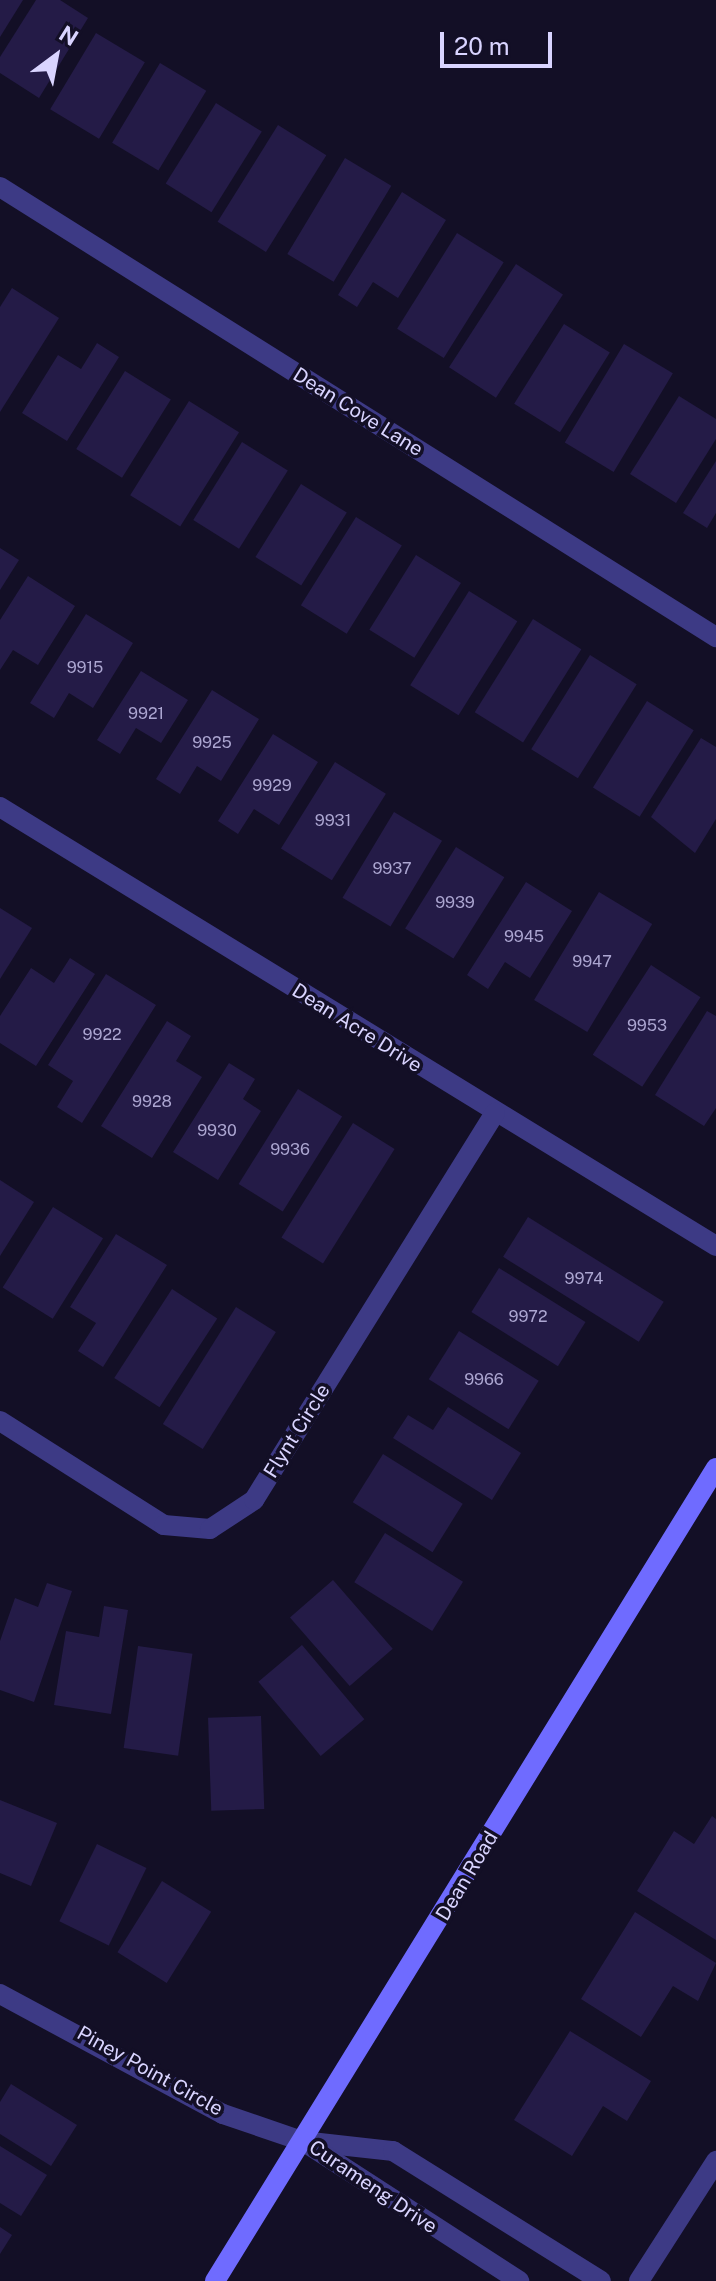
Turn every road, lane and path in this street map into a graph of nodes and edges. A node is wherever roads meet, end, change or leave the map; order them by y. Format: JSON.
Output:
{"nodes":[{"id":1,"x":0,"y":187,"type":"edge"},
{"id":2,"x":716,"y":637,"type":"edge"},
{"id":3,"x":0,"y":807,"type":"edge"},
{"id":4,"x":495,"y":1113,"type":"junction"},
{"id":5,"x":716,"y":1246,"type":"edge"},
{"id":6,"x":0,"y":1421,"type":"edge"},
{"id":7,"x":716,"y":1468,"type":"edge"},
{"id":8,"x":0,"y":1994,"type":"edge"},
{"id":9,"x":302,"y":2141,"type":"junction"},
{"id":10,"x":716,"y":2161,"type":"edge"},
{"id":11,"x":215,"y":2281,"type":"edge"},
{"id":12,"x":519,"y":2281,"type":"edge"},
{"id":13,"x":601,"y":2281,"type":"edge"},
{"id":14,"x":639,"y":2281,"type":"edge"}],
"edges":[{"from":1,"to":2,"type":"street","name":"Dean Cove Lane"},
{"from":3,"to":4,"type":"street","name":"Dean Acre Drive"},
{"from":4,"to":5,"type":"street","name":"Dean Acre Drive"},
{"from":4,"to":6,"type":"street","name":"Flynt Circle"},
{"from":7,"to":9,"type":"main road","name":"Dean Road"},
{"from":8,"to":9,"type":"street","name":"Piney Point Circle"},
{"from":9,"to":11,"type":"main road","name":"Dean Road"},
{"from":9,"to":12,"type":"street","name":"Curameng Drive"},
{"from":9,"to":13,"type":"street","name":"Curameng Drive"},
{"from":10,"to":14,"type":"street"}]}
